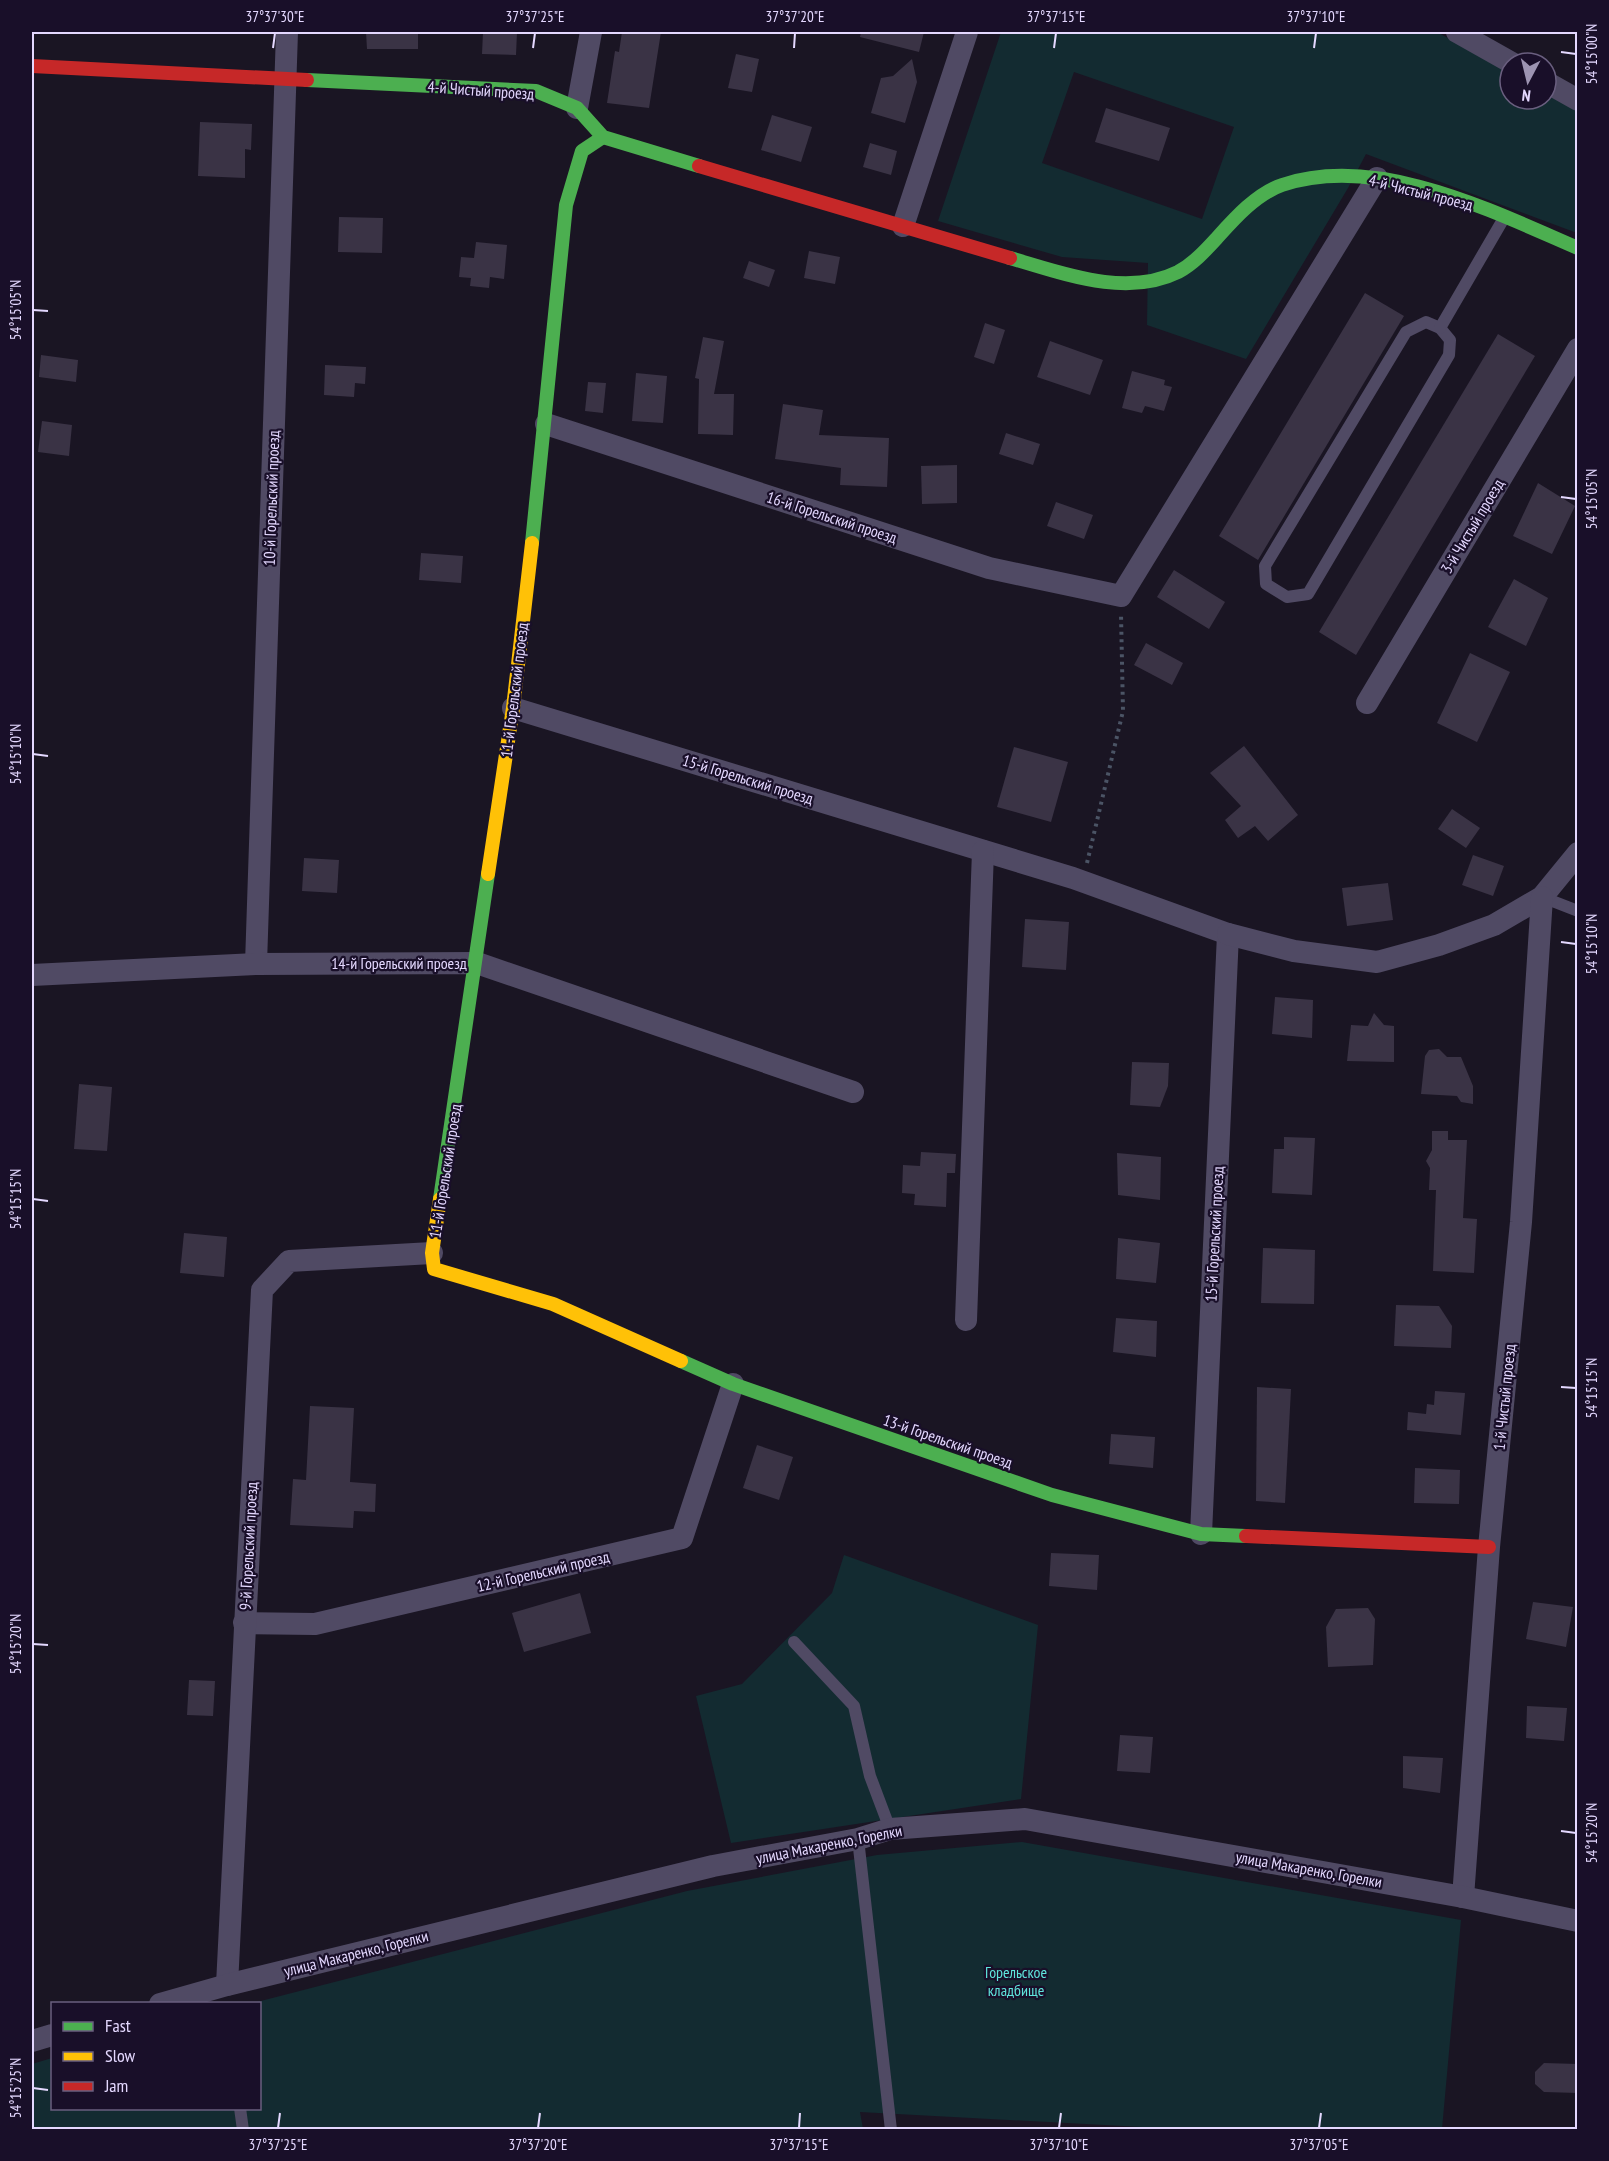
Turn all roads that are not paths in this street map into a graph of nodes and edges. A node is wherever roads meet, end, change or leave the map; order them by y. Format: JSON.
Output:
{"nodes":[{"id":1,"x":287,"y":32,"type":"edge"},
{"id":2,"x":591,"y":32,"type":"edge"},
{"id":3,"x":967,"y":32,"type":"edge"},
{"id":4,"x":1458,"y":32,"type":"edge"},
{"id":5,"x":1498,"y":55,"type":"edge"},
{"id":6,"x":32,"y":66,"type":"edge"},
{"id":7,"x":285,"y":80,"type":"junction"},
{"id":8,"x":1558,"y":89,"type":"edge"},
{"id":9,"x":1578,"y":100,"type":"edge"},
{"id":10,"x":576,"y":108,"type":"junction"},
{"id":11,"x":603,"y":136,"type":"junction"},
{"id":12,"x":1377,"y":178,"type":"junction"},
{"id":13,"x":1504,"y":216,"type":"junction"},
{"id":14,"x":903,"y":226,"type":"junction"},
{"id":15,"x":1578,"y":248,"type":"edge"},
{"id":16,"x":1440,"y":328,"type":"junction"},
{"id":17,"x":1578,"y":349,"type":"edge"},
{"id":18,"x":546,"y":424,"type":"junction"},
{"id":19,"x":1367,"y":703,"type":"dead end"},
{"id":20,"x":513,"y":708,"type":"junction"},
{"id":21,"x":983,"y":851,"type":"junction"},
{"id":22,"x":1578,"y":853,"type":"edge"},
{"id":23,"x":1542,"y":897,"type":"junction"},
{"id":24,"x":1578,"y":911,"type":"edge"},
{"id":25,"x":1228,"y":934,"type":"junction"},
{"id":26,"x":256,"y":963,"type":"junction"},
{"id":27,"x":477,"y":963,"type":"junction"},
{"id":28,"x":32,"y":975,"type":"edge"},
{"id":29,"x":853,"y":1092,"type":"dead end"},
{"id":30,"x":432,"y":1253,"type":"junction"},
{"id":31,"x":966,"y":1320,"type":"dead end"},
{"id":32,"x":733,"y":1384,"type":"junction"},
{"id":33,"x":1201,"y":1534,"type":"junction"},
{"id":34,"x":1489,"y":1547,"type":"junction"},
{"id":35,"x":244,"y":1623,"type":"junction"},
{"id":36,"x":794,"y":1642,"type":"dead end"},
{"id":37,"x":890,"y":1829,"type":"junction"},
{"id":38,"x":858,"y":1839,"type":"junction"},
{"id":39,"x":1463,"y":1897,"type":"junction"},
{"id":40,"x":1578,"y":1921,"type":"edge"},
{"id":41,"x":221,"y":1992,"type":"edge"},
{"id":42,"x":170,"y":2002,"type":"edge"},
{"id":43,"x":51,"y":2035,"type":"edge"},
{"id":44,"x":32,"y":2041,"type":"edge"},
{"id":45,"x":240,"y":2110,"type":"edge"},
{"id":46,"x":243,"y":2130,"type":"edge"},
{"id":47,"x":891,"y":2130,"type":"edge"}],
"edges":[{"from":1,"to":7,"type":"street","name":"10-й Горельский проезд"},
{"from":2,"to":10,"type":"street"},
{"from":3,"to":14,"type":"street"},
{"from":4,"to":5,"type":"street"},
{"from":6,"to":7,"type":"street","name":"4-й Чистый проезд"},
{"from":7,"to":10,"type":"street","name":"4-й Чистый проезд"},
{"from":7,"to":26,"type":"street","name":"10-й Горельский проезд"},
{"from":8,"to":9,"type":"street"},
{"from":10,"to":11,"type":"street","name":"4-й Чистый проезд"},
{"from":11,"to":14,"type":"street","name":"4-й Чистый проезд"},
{"from":11,"to":18,"type":"street","name":"11-й Горельский проезд"},
{"from":12,"to":13,"type":"street","name":"4-й Чистый проезд"},
{"from":12,"to":14,"type":"street","name":"4-й Чистый проезд"},
{"from":12,"to":18,"type":"street","name":"16-й Горельский проезд"},
{"from":13,"to":15,"type":"street","name":"4-й Чистый проезд"},
{"from":13,"to":16,"type":"lane"},
{"from":16,"to":16,"type":"lane"},
{"from":17,"to":19,"type":"street","name":"3-й Чистый проезд"},
{"from":18,"to":20,"type":"street","name":"11-й Горельский проезд"},
{"from":20,"to":21,"type":"street","name":"15-й Горельский проезд"},
{"from":20,"to":27,"type":"street","name":"11-й Горельский проезд"},
{"from":21,"to":25,"type":"street","name":"15-й Горельский проезд"},
{"from":21,"to":31,"type":"street"},
{"from":22,"to":23,"type":"street","name":"15-й Горельский проезд"},
{"from":23,"to":24,"type":"lane"},
{"from":23,"to":25,"type":"street","name":"15-й Горельский проезд"},
{"from":23,"to":34,"type":"street","name":"1-й Чистый проезд"},
{"from":25,"to":33,"type":"street","name":"15-й Горельский проезд"},
{"from":26,"to":27,"type":"street","name":"14-й Горельский проезд"},
{"from":26,"to":28,"type":"street","name":"14-й Горельский проезд"},
{"from":27,"to":29,"type":"street","name":"14-й Горельский проезд"},
{"from":27,"to":30,"type":"street","name":"11-й Горельский проезд"},
{"from":30,"to":32,"type":"street","name":"13-й Горельский проезд"},
{"from":30,"to":35,"type":"street","name":"9-й Горельский проезд"},
{"from":32,"to":33,"type":"street","name":"13-й Горельский проезд"},
{"from":32,"to":35,"type":"street","name":"12-й Горельский проезд"},
{"from":33,"to":34,"type":"street","name":"13-й Горельский проезд"},
{"from":34,"to":39,"type":"street","name":"1-й Чистый проезд"},
{"from":35,"to":41,"type":"street","name":"9-й Горельский проезд"},
{"from":36,"to":37,"type":"lane"},
{"from":37,"to":38,"type":"street","name":"улица Макаренко, Горелки"},
{"from":37,"to":39,"type":"street","name":"улица Макаренко, Горелки"},
{"from":38,"to":41,"type":"street","name":"улица Макаренко, Горелки"},
{"from":38,"to":47,"type":"lane"},
{"from":39,"to":40,"type":"street","name":"улица Макаренко, Горелки"},
{"from":41,"to":42,"type":"street","name":"улица Макаренко, Горелки"},
{"from":43,"to":44,"type":"street"},
{"from":45,"to":46,"type":"lane"}]}
